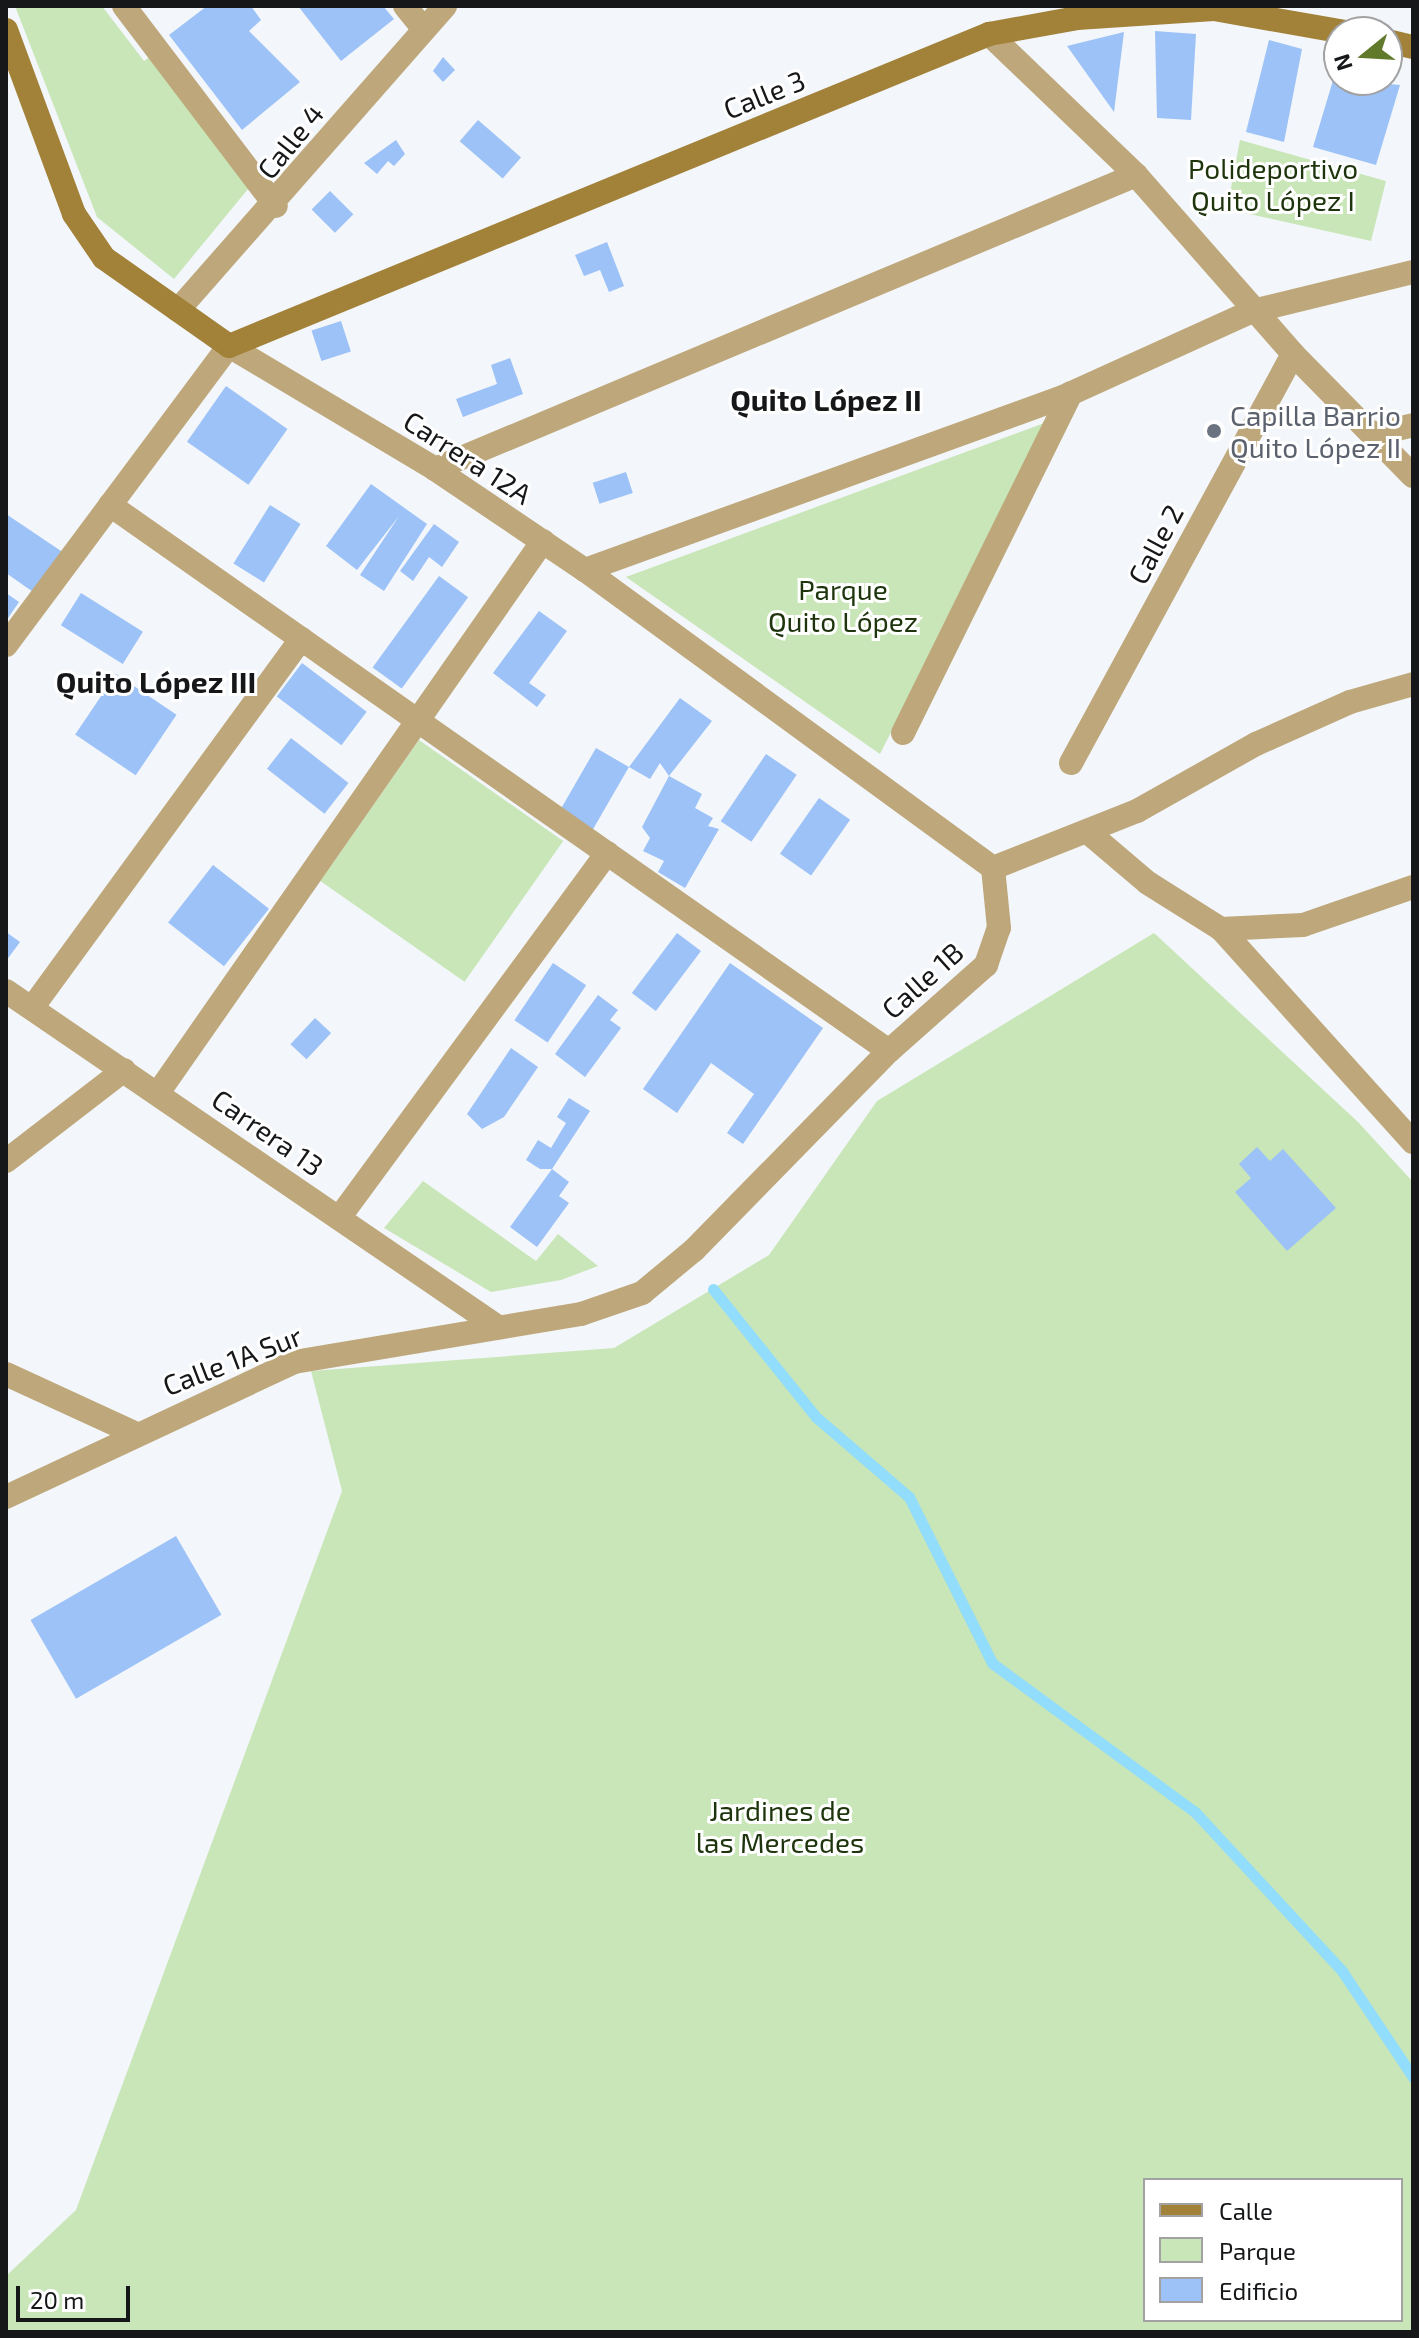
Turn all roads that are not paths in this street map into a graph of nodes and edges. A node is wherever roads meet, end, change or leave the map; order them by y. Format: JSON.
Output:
{"nodes":[{"id":1,"x":124,"y":6,"type":"edge"},
{"id":2,"x":405,"y":6,"type":"edge"},
{"id":3,"x":445,"y":6,"type":"edge"},
{"id":4,"x":422,"y":27,"type":"junction"},
{"id":5,"x":1323,"y":28,"type":"edge"},
{"id":6,"x":6,"y":30,"type":"edge"},
{"id":7,"x":989,"y":34,"type":"junction"},
{"id":8,"x":1136,"y":175,"type":"junction"},
{"id":9,"x":276,"y":206,"type":"junction"},
{"id":10,"x":1413,"y":272,"type":"edge"},
{"id":11,"x":178,"y":310,"type":"junction"},
{"id":12,"x":1253,"y":311,"type":"junction"},
{"id":13,"x":229,"y":346,"type":"junction"},
{"id":14,"x":1293,"y":354,"type":"junction"},
{"id":15,"x":1071,"y":393,"type":"junction"},
{"id":16,"x":1413,"y":425,"type":"edge"},
{"id":17,"x":1375,"y":434,"type":"junction"},
{"id":18,"x":435,"y":469,"type":"junction"},
{"id":19,"x":1413,"y":476,"type":"edge"},
{"id":20,"x":110,"y":505,"type":"junction"},
{"id":21,"x":543,"y":541,"type":"junction"},
{"id":22,"x":585,"y":570,"type":"junction"},
{"id":23,"x":301,"y":639,"type":"junction"},
{"id":24,"x":6,"y":645,"type":"edge"},
{"id":25,"x":1413,"y":684,"type":"edge"},
{"id":26,"x":417,"y":720,"type":"junction"},
{"id":27,"x":903,"y":733,"type":"dead end"},
{"id":28,"x":1071,"y":763,"type":"dead end"},
{"id":29,"x":1089,"y":833,"type":"junction"},
{"id":30,"x":607,"y":853,"type":"junction"},
{"id":31,"x":993,"y":868,"type":"junction"},
{"id":32,"x":1413,"y":887,"type":"edge"},
{"id":33,"x":1221,"y":929,"type":"junction"},
{"id":34,"x":6,"y":991,"type":"edge"},
{"id":35,"x":32,"y":1008,"type":"junction"},
{"id":36,"x":889,"y":1051,"type":"junction"},
{"id":37,"x":124,"y":1070,"type":"junction"},
{"id":38,"x":158,"y":1093,"type":"junction"},
{"id":39,"x":1413,"y":1142,"type":"edge"},
{"id":40,"x":6,"y":1161,"type":"edge"},
{"id":41,"x":339,"y":1218,"type":"junction"},
{"id":42,"x":495,"y":1325,"type":"junction"},
{"id":43,"x":6,"y":1374,"type":"edge"},
{"id":44,"x":134,"y":1433,"type":"junction"},
{"id":45,"x":6,"y":1497,"type":"edge"}],
"edges":[{"from":1,"to":9,"type":"street"},
{"from":2,"to":4,"type":"street"},
{"from":3,"to":4,"type":"street","name":"Calle 4"},
{"from":4,"to":9,"type":"street","name":"Calle 4"},
{"from":5,"to":7,"type":"street","name":"Calle 3"},
{"from":6,"to":11,"type":"street","name":"Carrera 12A"},
{"from":7,"to":8,"type":"street"},
{"from":7,"to":13,"type":"street","name":"Calle 3"},
{"from":8,"to":12,"type":"street"},
{"from":8,"to":18,"type":"street"},
{"from":9,"to":11,"type":"street","name":"Calle 4"},
{"from":10,"to":12,"type":"street"},
{"from":11,"to":13,"type":"street","name":"Carrera 12A"},
{"from":12,"to":14,"type":"street"},
{"from":12,"to":15,"type":"street"},
{"from":13,"to":18,"type":"street","name":"Carrera 12A"},
{"from":13,"to":20,"type":"street"},
{"from":14,"to":17,"type":"street"},
{"from":14,"to":28,"type":"street","name":"Calle 2"},
{"from":15,"to":22,"type":"street"},
{"from":15,"to":27,"type":"street"},
{"from":16,"to":17,"type":"street"},
{"from":17,"to":19,"type":"street"},
{"from":18,"to":21,"type":"street","name":"Carrera 12A"},
{"from":20,"to":23,"type":"street"},
{"from":20,"to":24,"type":"street"},
{"from":21,"to":22,"type":"street","name":"Carrera 12A"},
{"from":21,"to":26,"type":"street"},
{"from":22,"to":31,"type":"street","name":"Carrera 12A"},
{"from":23,"to":26,"type":"street"},
{"from":23,"to":35,"type":"street"},
{"from":25,"to":29,"type":"street"},
{"from":26,"to":30,"type":"street"},
{"from":26,"to":38,"type":"street"},
{"from":29,"to":31,"type":"street"},
{"from":29,"to":33,"type":"street"},
{"from":30,"to":36,"type":"street"},
{"from":30,"to":41,"type":"street"},
{"from":31,"to":36,"type":"street","name":"Calle 1B"},
{"from":32,"to":33,"type":"street"},
{"from":33,"to":39,"type":"street"},
{"from":34,"to":35,"type":"street","name":"Carrera 13"},
{"from":35,"to":37,"type":"street","name":"Carrera 13"},
{"from":36,"to":42,"type":"street","name":"Calle 1B"},
{"from":37,"to":38,"type":"street","name":"Carrera 13"},
{"from":37,"to":40,"type":"street"},
{"from":38,"to":41,"type":"street","name":"Carrera 13"},
{"from":41,"to":42,"type":"street","name":"Carrera 13"},
{"from":42,"to":44,"type":"street","name":"Calle 1A Sur"},
{"from":43,"to":44,"type":"street"},
{"from":44,"to":45,"type":"street","name":"Calle 1A Sur"}]}
